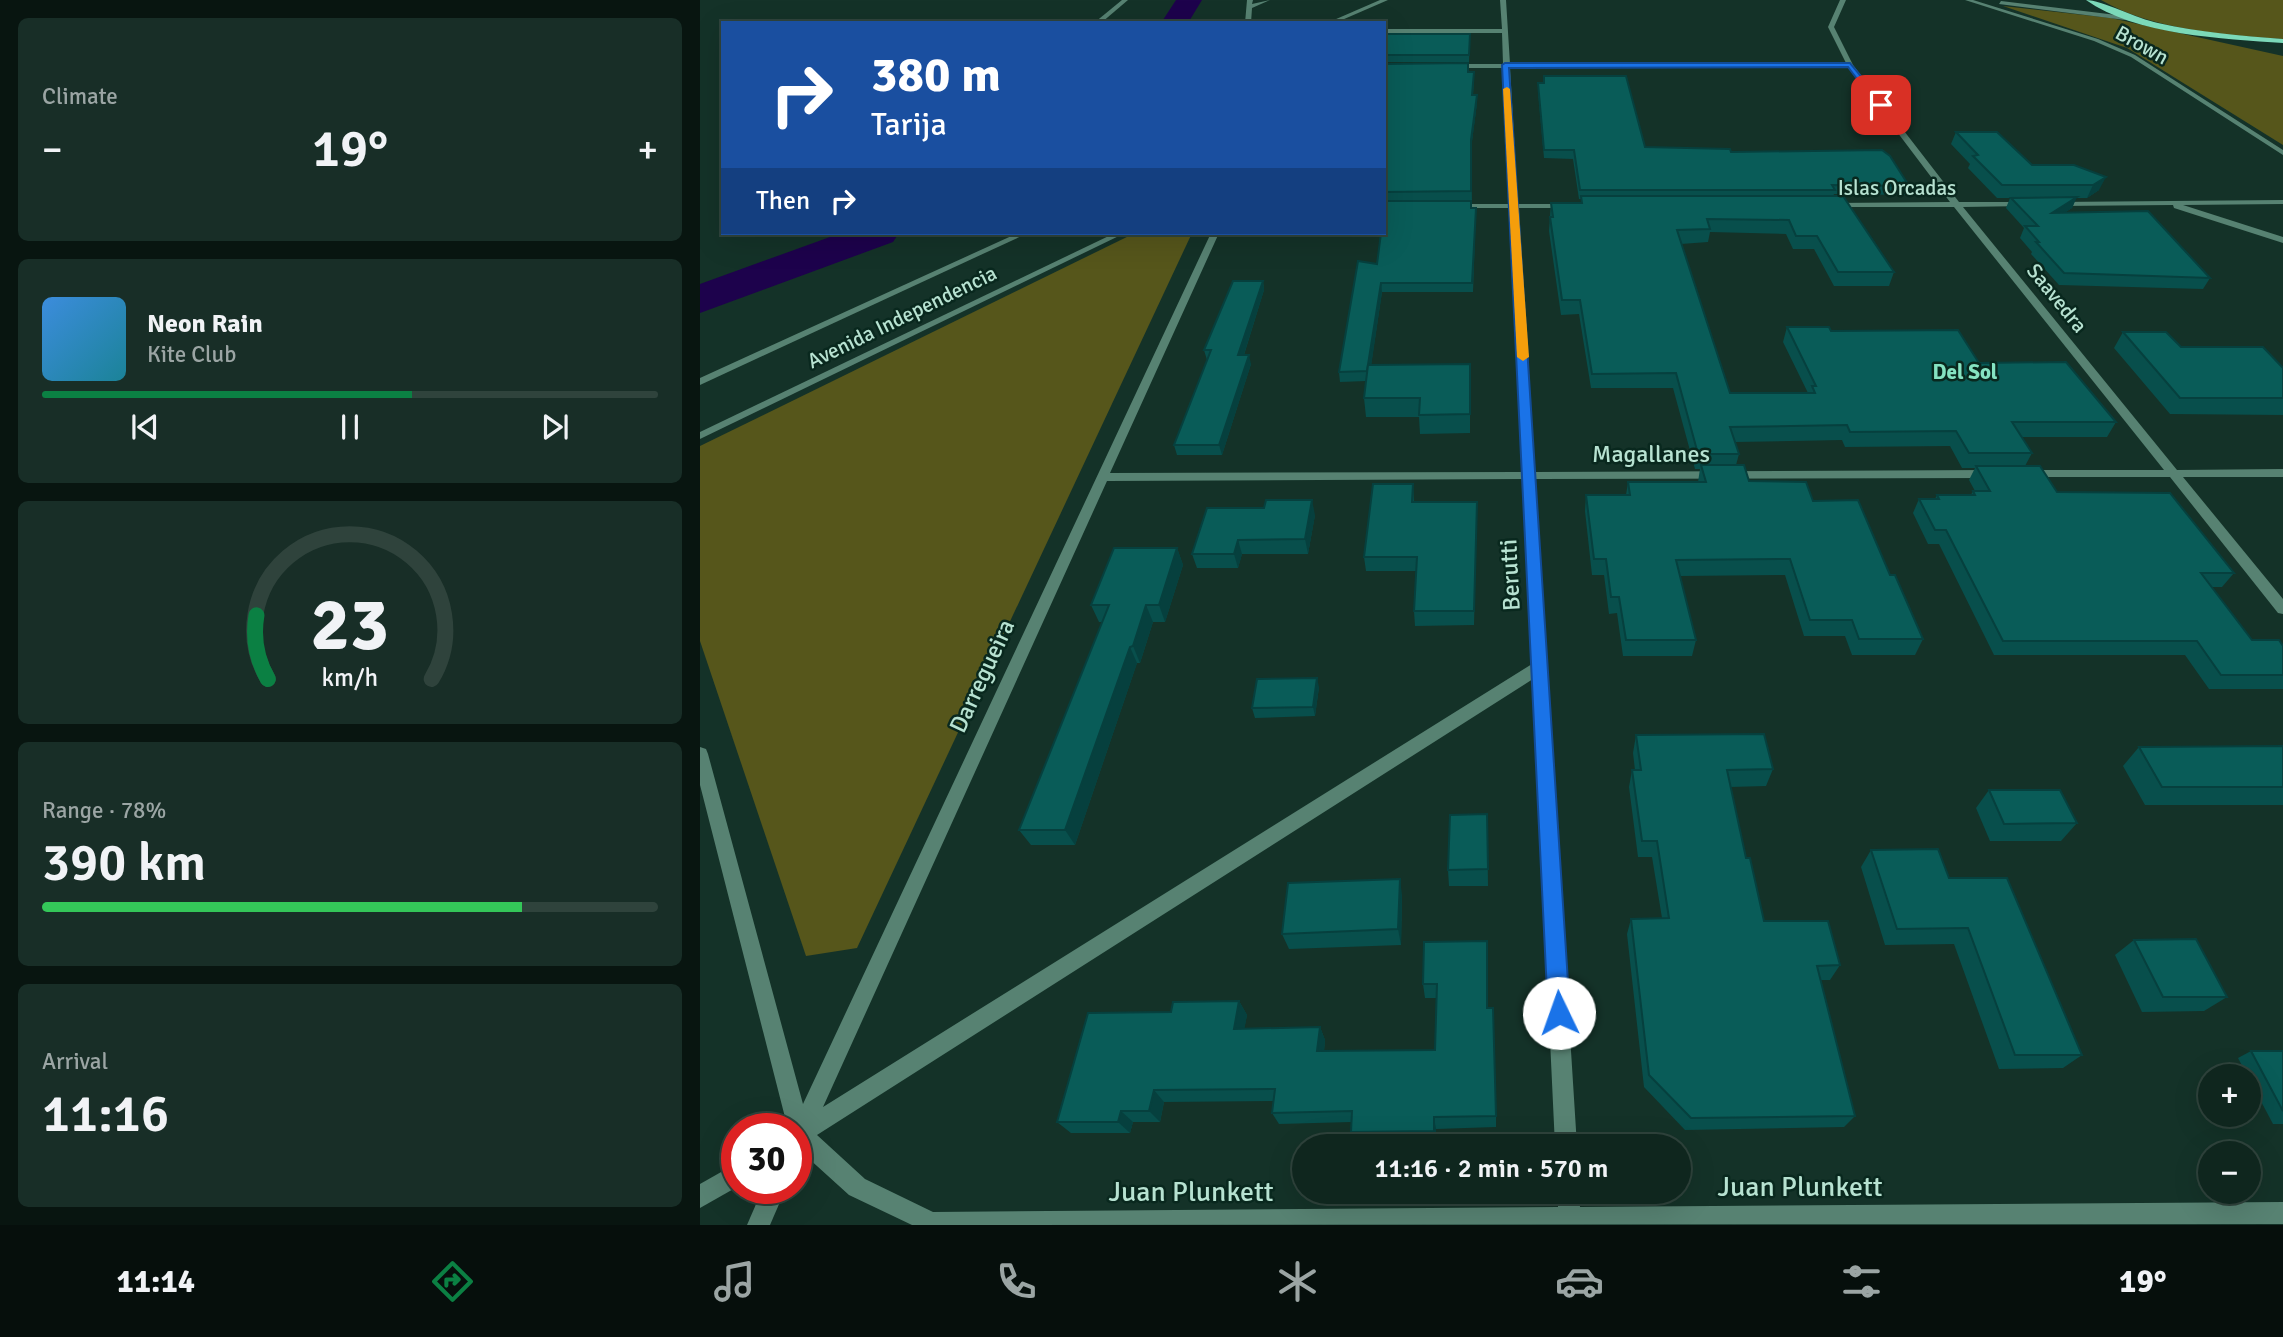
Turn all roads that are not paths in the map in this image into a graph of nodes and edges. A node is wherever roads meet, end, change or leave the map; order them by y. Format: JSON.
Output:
{"nodes":[{"id":1,"x":1125,"y":0,"type":"edge"},
{"id":2,"x":1267,"y":0,"type":"edge"},
{"id":3,"x":1385,"y":0,"type":"edge"},
{"id":4,"x":1503,"y":0,"type":"edge"},
{"id":5,"x":1843,"y":0,"type":"edge"},
{"id":6,"x":1970,"y":0,"type":"edge"},
{"id":7,"x":2089,"y":0,"type":"edge"},
{"id":8,"x":1250,"y":4,"type":"edge"},
{"id":9,"x":2143,"y":20,"type":"junction"},
{"id":10,"x":1099,"y":21,"type":"edge"},
{"id":11,"x":1335,"y":21,"type":"edge"},
{"id":12,"x":1386,"y":31,"type":"edge"},
{"id":13,"x":1504,"y":31,"type":"junction"},
{"id":14,"x":2217,"y":35,"type":"junction"},
{"id":15,"x":2283,"y":41,"type":"edge"},
{"id":16,"x":2283,"y":51,"type":"edge"},
{"id":17,"x":1505,"y":65,"type":"junction"},
{"id":18,"x":1850,"y":65,"type":"junction"},
{"id":19,"x":1438,"y":66,"type":"edge"},
{"id":20,"x":2283,"y":153,"type":"edge"},
{"id":21,"x":2166,"y":202,"type":"junction"},
{"id":22,"x":2283,"y":202,"type":"edge"},
{"id":23,"x":1819,"y":205,"type":"edge"},
{"id":24,"x":1957,"y":205,"type":"junction"},
{"id":25,"x":1449,"y":206,"type":"edge"},
{"id":26,"x":1514,"y":206,"type":"junction"},
{"id":27,"x":1583,"y":206,"type":"edge"},
{"id":28,"x":1020,"y":235,"type":"edge"},
{"id":29,"x":1117,"y":235,"type":"edge"},
{"id":30,"x":1214,"y":235,"type":"edge"},
{"id":31,"x":2283,"y":240,"type":"edge"},
{"id":32,"x":700,"y":382,"type":"edge"},
{"id":33,"x":700,"y":436,"type":"edge"},
{"id":34,"x":2283,"y":472,"type":"edge"},
{"id":35,"x":2005,"y":474,"type":"edge"},
{"id":36,"x":2019,"y":474,"type":"edge"},
{"id":37,"x":2173,"y":474,"type":"junction"},
{"id":38,"x":1530,"y":475,"type":"junction"},
{"id":39,"x":1102,"y":477,"type":"junction"},
{"id":40,"x":2283,"y":609,"type":"edge"},
{"id":41,"x":1541,"y":666,"type":"junction"},
{"id":42,"x":700,"y":754,"type":"edge"},
{"id":43,"x":791,"y":1113,"type":"edge"},
{"id":44,"x":808,"y":1113,"type":"edge"},
{"id":45,"x":812,"y":1128,"type":"edge"},
{"id":46,"x":1565,"y":1134,"type":"edge"},
{"id":47,"x":812,"y":1150,"type":"edge"},
{"id":48,"x":721,"y":1184,"type":"edge"},
{"id":49,"x":700,"y":1197,"type":"edge"},
{"id":50,"x":768,"y":1204,"type":"edge"},
{"id":51,"x":1569,"y":1204,"type":"edge"},
{"id":52,"x":2283,"y":1213,"type":"edge"},
{"id":53,"x":2194,"y":1220,"type":"edge"},
{"id":54,"x":1570,"y":1222,"type":"edge"},
{"id":55,"x":758,"y":1225,"type":"edge"}],
"edges":[{"from":1,"to":10,"type":"street"},
{"from":2,"to":8,"type":"street"},
{"from":3,"to":11,"type":"street"},
{"from":4,"to":13,"type":"street","name":"Berutti"},
{"from":5,"to":18,"type":"street","name":"Saavedra"},
{"from":6,"to":9,"type":"street"},
{"from":6,"to":20,"type":"street","name":"Brown"},
{"from":7,"to":9,"type":"main road"},
{"from":9,"to":14,"type":"main road"},
{"from":12,"to":13,"type":"street"},
{"from":13,"to":17,"type":"street","name":"Berutti"},
{"from":14,"to":15,"type":"main road"},
{"from":14,"to":16,"type":"main road"},
{"from":17,"to":18,"type":"street"},
{"from":17,"to":19,"type":"street"},
{"from":17,"to":26,"type":"street","name":"Berutti"},
{"from":18,"to":24,"type":"street","name":"Saavedra"},
{"from":21,"to":22,"type":"street","name":"Islas Orcadas"},
{"from":21,"to":24,"type":"street","name":"Islas Orcadas"},
{"from":21,"to":31,"type":"street"},
{"from":23,"to":24,"type":"street","name":"Islas Orcadas"},
{"from":24,"to":37,"type":"street","name":"Saavedra"},
{"from":25,"to":26,"type":"street"},
{"from":26,"to":27,"type":"street"},
{"from":26,"to":38,"type":"street","name":"Berutti"},
{"from":28,"to":32,"type":"street","name":"Avenida Independencia"},
{"from":29,"to":33,"type":"street","name":"Avenida Independencia"},
{"from":30,"to":39,"type":"street","name":"Darregueira"},
{"from":34,"to":37,"type":"street"},
{"from":35,"to":38,"type":"street","name":"Magallanes"},
{"from":36,"to":37,"type":"street"},
{"from":37,"to":40,"type":"street","name":"Saavedra"},
{"from":38,"to":39,"type":"street","name":"Magallanes"},
{"from":38,"to":41,"type":"street","name":"Berutti"},
{"from":39,"to":44,"type":"street","name":"Darregueira"},
{"from":41,"to":45,"type":"street"},
{"from":41,"to":46,"type":"street","name":"Berutti"},
{"from":42,"to":43,"type":"street"},
{"from":47,"to":54,"type":"street","name":"Juan Plunkett"},
{"from":48,"to":49,"type":"street"},
{"from":50,"to":55,"type":"street"},
{"from":51,"to":54,"type":"street"},
{"from":52,"to":53,"type":"street","name":"Juan Plunkett"},
{"from":53,"to":54,"type":"street","name":"Juan Plunkett"}]}
